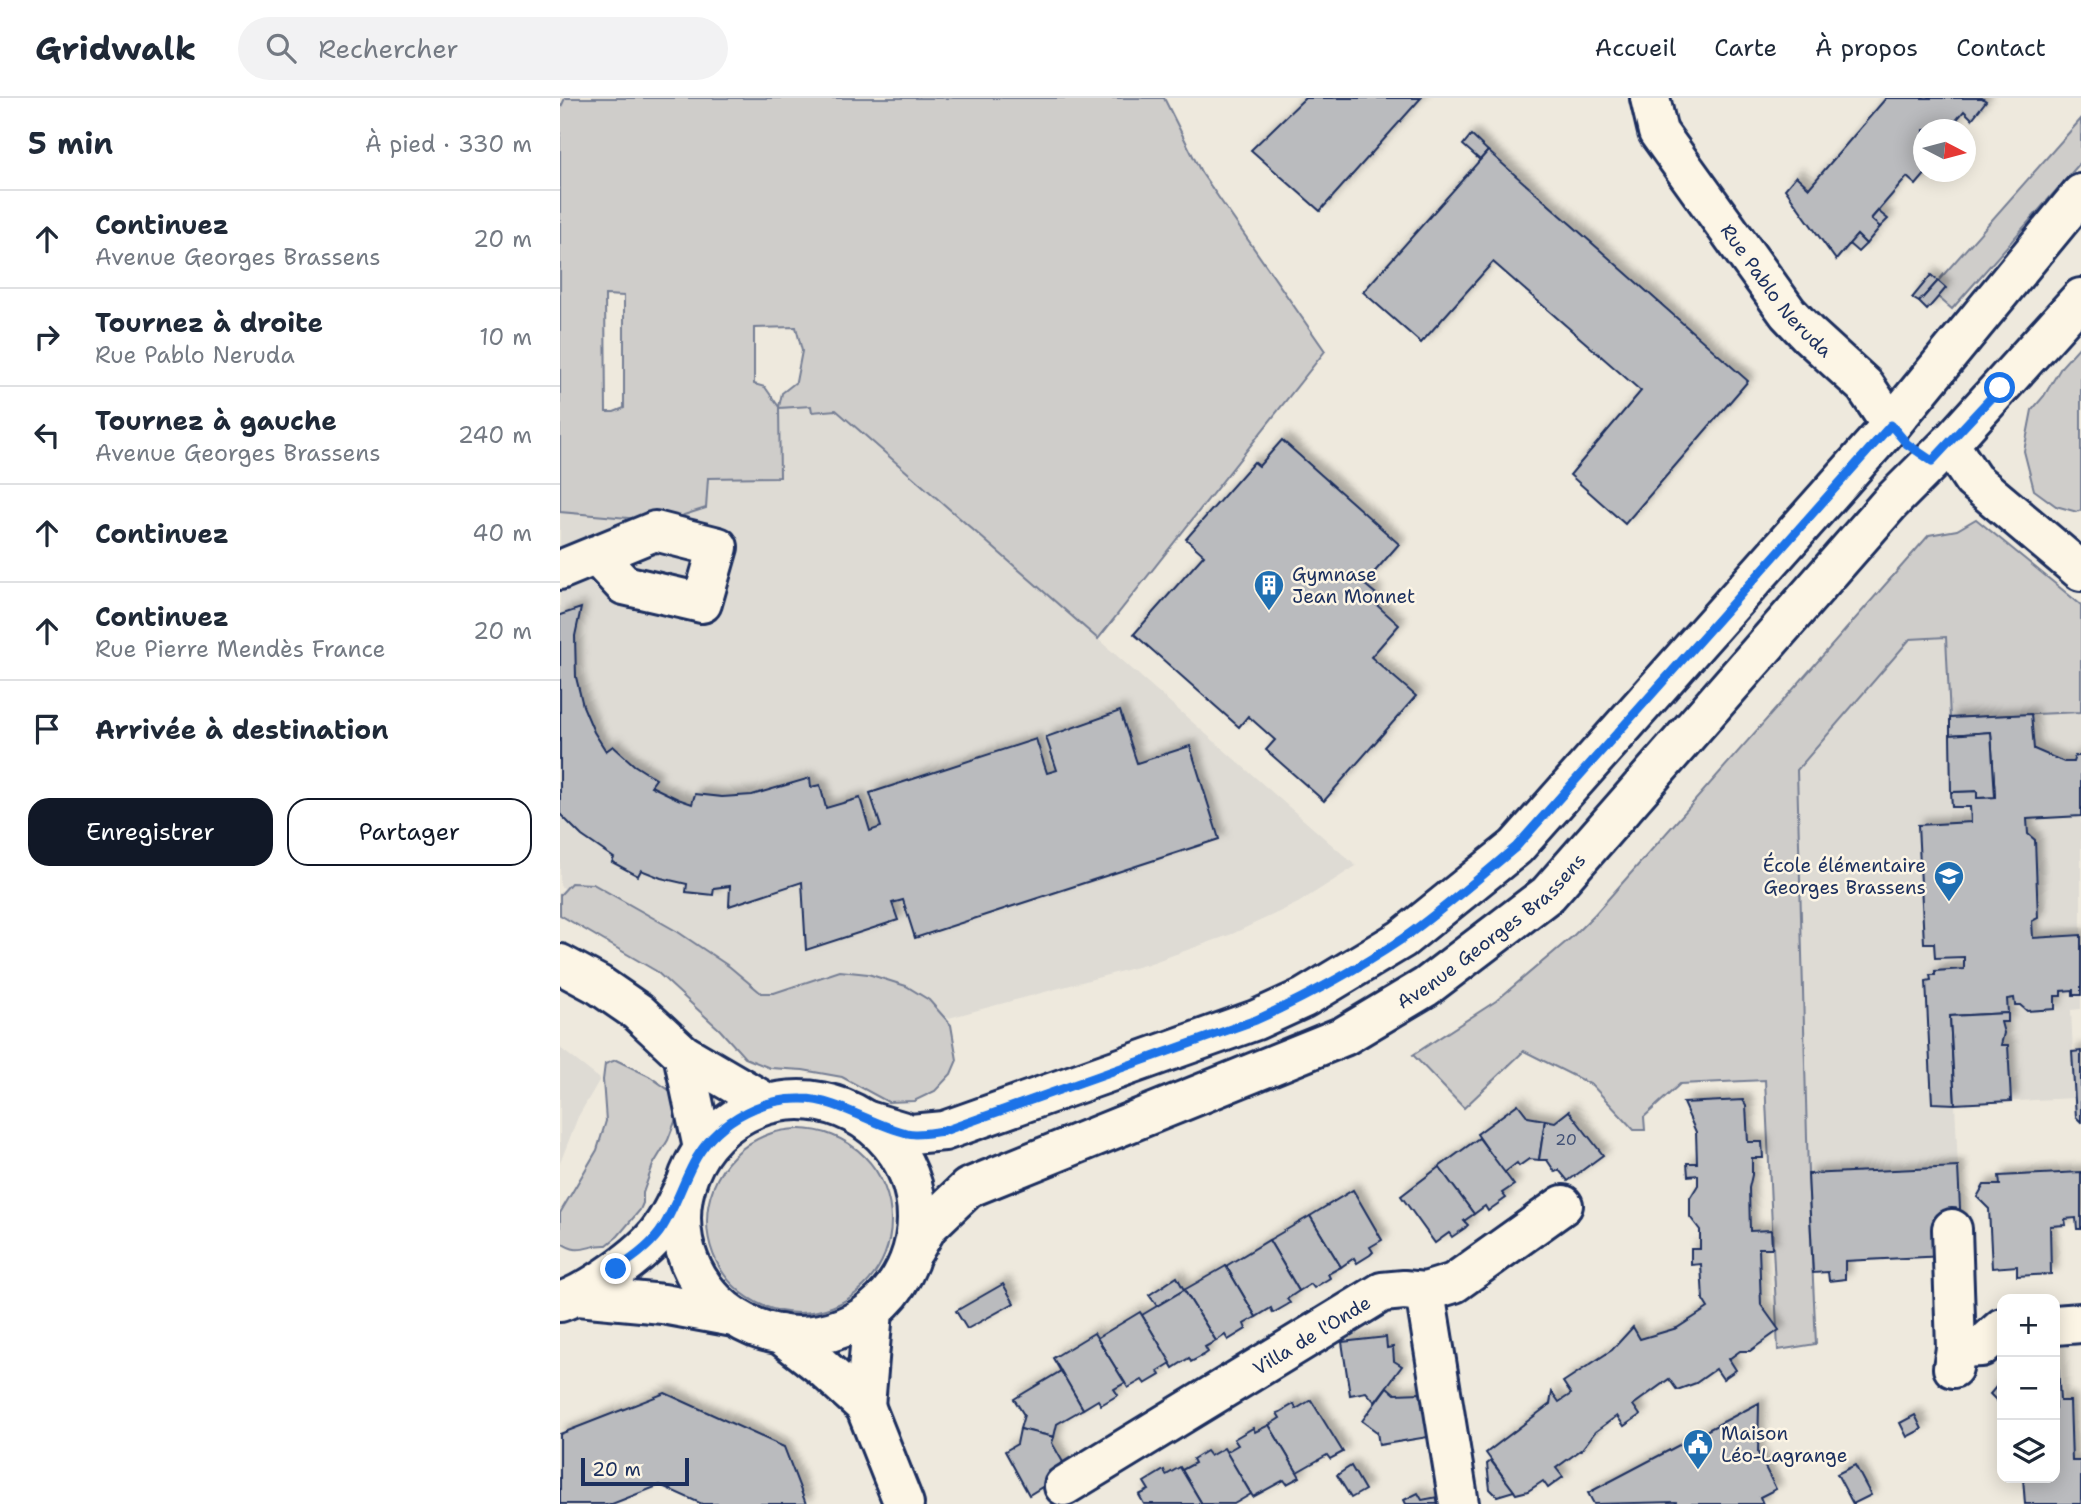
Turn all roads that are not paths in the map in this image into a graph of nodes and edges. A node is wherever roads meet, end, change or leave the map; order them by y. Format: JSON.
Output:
{"nodes":[{"id":1,"x":1650,"y":98,"type":"edge"},
{"id":2,"x":2081,"y":194,"type":"edge"},
{"id":3,"x":2081,"y":298,"type":"edge"},
{"id":4,"x":1865,"y":386,"type":"junction"},
{"id":5,"x":1919,"y":392,"type":"junction"},
{"id":6,"x":1891,"y":425,"type":"junction"},
{"id":7,"x":1940,"y":452,"type":"junction"},
{"id":8,"x":596,"y":555,"type":"dead end"},
{"id":9,"x":560,"y":570,"type":"edge"},
{"id":10,"x":2081,"y":571,"type":"edge"},
{"id":11,"x":560,"y":964,"type":"edge"},
{"id":12,"x":683,"y":1054,"type":"junction"},
{"id":13,"x":767,"y":1103,"type":"junction"},
{"id":14,"x":868,"y":1121,"type":"junction"},
{"id":15,"x":703,"y":1148,"type":"junction"},
{"id":16,"x":685,"y":1186,"type":"junction"},
{"id":17,"x":1563,"y":1205,"type":"dead end"},
{"id":18,"x":1952,"y":1229,"type":"dead end"},
{"id":19,"x":914,"y":1250,"type":"junction"},
{"id":20,"x":1425,"y":1292,"type":"junction"},
{"id":21,"x":569,"y":1299,"type":"edge"},
{"id":22,"x":873,"y":1311,"type":"junction"},
{"id":23,"x":734,"y":1317,"type":"junction"},
{"id":24,"x":2081,"y":1323,"type":"edge"},
{"id":25,"x":2060,"y":1325,"type":"edge"},
{"id":26,"x":1997,"y":1333,"type":"edge"},
{"id":27,"x":780,"y":1334,"type":"junction"},
{"id":28,"x":865,"y":1406,"type":"junction"},
{"id":29,"x":1064,"y":1486,"type":"dead end"},
{"id":30,"x":904,"y":1504,"type":"edge"},
{"id":31,"x":1459,"y":1504,"type":"edge"}],
"edges":[{"from":1,"to":4,"type":"main road","name":"Rue Pablo Neruda"},
{"from":2,"to":5,"type":"main road"},
{"from":3,"to":7,"type":"main road","name":"Avenue Georges Brassens"},
{"from":4,"to":5,"type":"main road"},
{"from":4,"to":6,"type":"main road","name":"Rue Pablo Neruda"},
{"from":5,"to":6,"type":"main road"},
{"from":5,"to":7,"type":"main road"},
{"from":6,"to":7,"type":"main road","name":"Rue Pablo Neruda"},
{"from":6,"to":14,"type":"main road"},
{"from":7,"to":10,"type":"main road"},
{"from":7,"to":19,"type":"main road","name":"Avenue Georges Brassens"},
{"from":8,"to":9,"type":"main road"},
{"from":11,"to":12,"type":"main road"},
{"from":12,"to":13,"type":"main road"},
{"from":12,"to":15,"type":"main road"},
{"from":13,"to":14,"type":"main road"},
{"from":13,"to":15,"type":"main road"},
{"from":14,"to":19,"type":"main road"},
{"from":15,"to":16,"type":"main road"},
{"from":16,"to":21,"type":"main road"},
{"from":16,"to":23,"type":"main road"},
{"from":17,"to":20,"type":"main road","name":"Villa de l'Onde"},
{"from":18,"to":26,"type":"main road"},
{"from":19,"to":22,"type":"main road"},
{"from":20,"to":29,"type":"main road","name":"Villa de l'Onde"},
{"from":20,"to":31,"type":"main road"},
{"from":21,"to":23,"type":"main road"},
{"from":22,"to":27,"type":"main road"},
{"from":22,"to":28,"type":"main road"},
{"from":23,"to":27,"type":"main road"},
{"from":24,"to":25,"type":"main road"},
{"from":27,"to":28,"type":"main road"},
{"from":28,"to":30,"type":"main road"}]}
